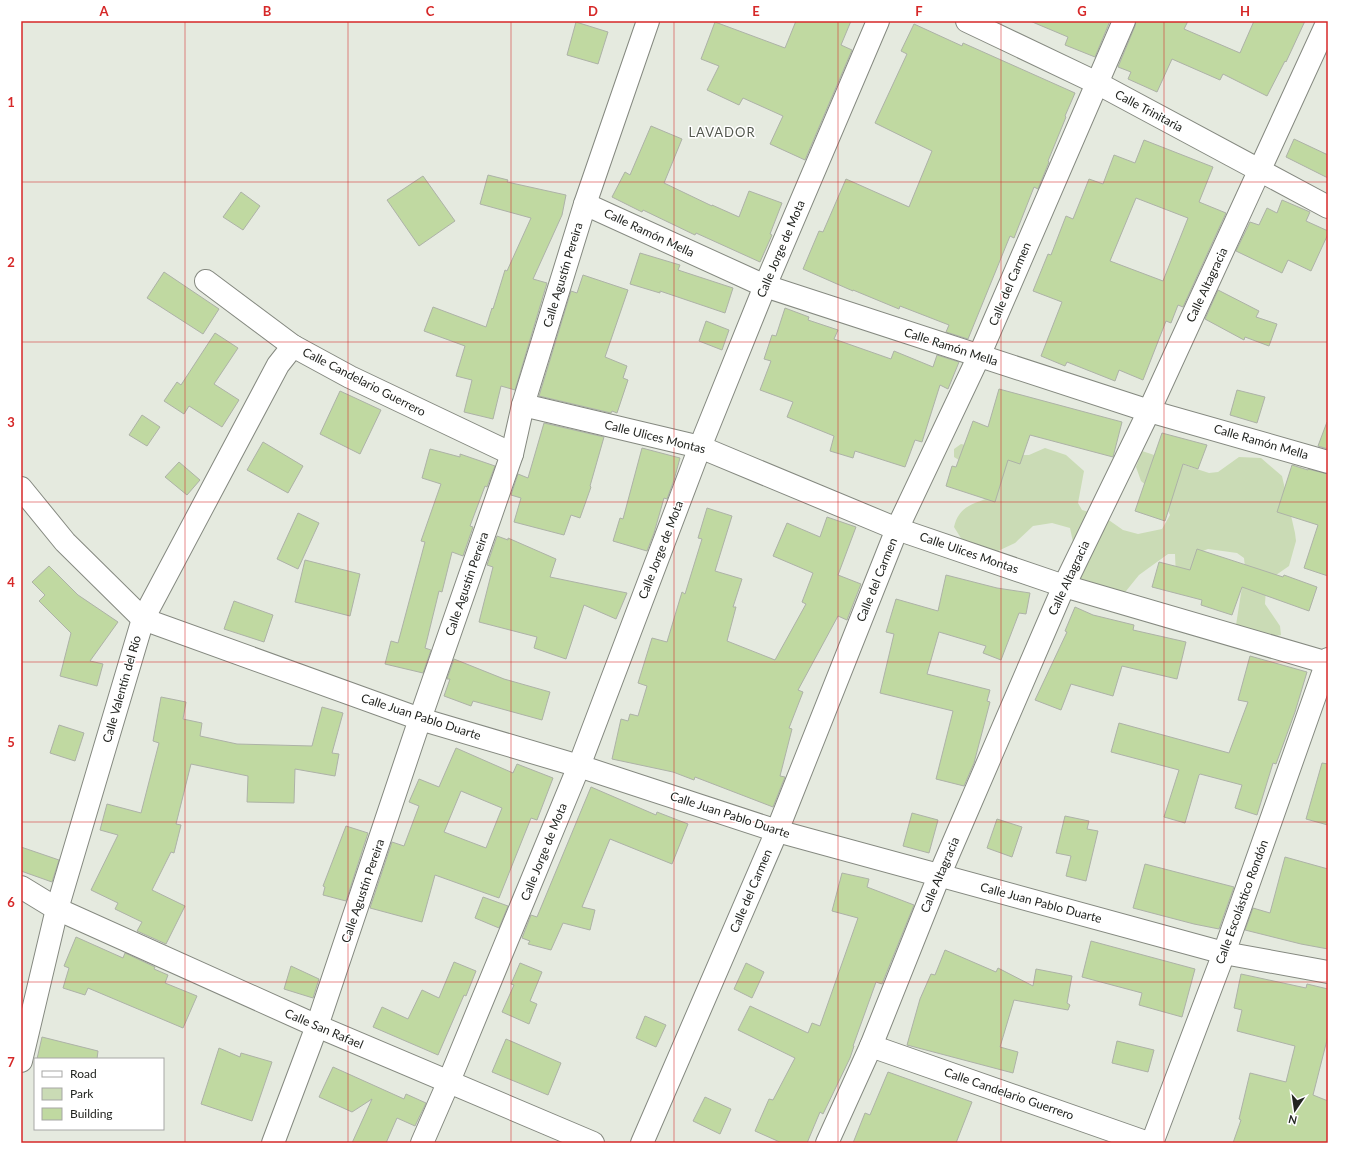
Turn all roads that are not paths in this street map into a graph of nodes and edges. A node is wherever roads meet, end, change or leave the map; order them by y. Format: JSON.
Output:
{"nodes":[{"id":1,"x":648,"y":21,"type":"edge"},
{"id":2,"x":878,"y":21,"type":"edge"},
{"id":3,"x":967,"y":21,"type":"edge"},
{"id":4,"x":1124,"y":21,"type":"edge"},
{"id":5,"x":1328,"y":21,"type":"edge"},
{"id":6,"x":1097,"y":83,"type":"junction"},
{"id":7,"x":1259,"y":170,"type":"junction"},
{"id":8,"x":585,"y":204,"type":"junction"},
{"id":9,"x":1328,"y":207,"type":"edge"},
{"id":10,"x":206,"y":281,"type":"dead end"},
{"id":11,"x":765,"y":286,"type":"junction"},
{"id":12,"x":293,"y":346,"type":"junction"},
{"id":13,"x":979,"y":356,"type":"junction"},
{"id":14,"x":523,"y":405,"type":"junction"},
{"id":15,"x":1149,"y":411,"type":"junction"},
{"id":16,"x":700,"y":447,"type":"junction"},
{"id":17,"x":512,"y":454,"type":"junction"},
{"id":18,"x":1328,"y":462,"type":"edge"},
{"id":19,"x":21,"y":488,"type":"edge"},
{"id":20,"x":897,"y":529,"type":"junction"},
{"id":21,"x":1064,"y":586,"type":"junction"},
{"id":22,"x":143,"y":619,"type":"junction"},
{"id":23,"x":1328,"y":661,"type":"edge"},
{"id":24,"x":420,"y":720,"type":"junction"},
{"id":25,"x":579,"y":766,"type":"junction"},
{"id":26,"x":777,"y":831,"type":"junction"},
{"id":27,"x":939,"y":876,"type":"junction"},
{"id":28,"x":21,"y":887,"type":"edge"},
{"id":29,"x":57,"y":909,"type":"junction"},
{"id":30,"x":1224,"y":953,"type":"junction"},
{"id":31,"x":1328,"y":972,"type":"edge"},
{"id":32,"x":317,"y":1026,"type":"junction"},
{"id":33,"x":871,"y":1046,"type":"junction"},
{"id":34,"x":21,"y":1061,"type":"edge"},
{"id":35,"x":449,"y":1081,"type":"junction"},
{"id":36,"x":273,"y":1143,"type":"edge"},
{"id":37,"x":422,"y":1143,"type":"edge"},
{"id":38,"x":593,"y":1143,"type":"edge"},
{"id":39,"x":642,"y":1143,"type":"edge"},
{"id":40,"x":827,"y":1143,"type":"edge"},
{"id":41,"x":1148,"y":1143,"type":"edge"},
{"id":42,"x":1152,"y":1143,"type":"edge"}],
"edges":[{"from":1,"to":8,"type":"street","name":"Calle Agustín Pereira"},
{"from":2,"to":11,"type":"street","name":"Calle Jorge de Mota"},
{"from":3,"to":6,"type":"street","name":"Calle Trinitaria"},
{"from":4,"to":6,"type":"street","name":"Calle del Carmen"},
{"from":5,"to":7,"type":"street","name":"Calle Altagracia"},
{"from":6,"to":7,"type":"street","name":"Calle Trinitaria"},
{"from":6,"to":13,"type":"street","name":"Calle del Carmen"},
{"from":7,"to":9,"type":"street","name":"Calle Trinitaria"},
{"from":7,"to":15,"type":"street","name":"Calle Altagracia"},
{"from":8,"to":11,"type":"street","name":"Calle Ramón Mella"},
{"from":8,"to":14,"type":"street","name":"Calle Agustín Pereira"},
{"from":10,"to":12,"type":"street","name":"Calle Candelario Guerrero"},
{"from":11,"to":13,"type":"street","name":"Calle Ramón Mella"},
{"from":11,"to":16,"type":"street","name":"Calle Jorge de Mota"},
{"from":12,"to":17,"type":"street","name":"Calle Candelario Guerrero"},
{"from":12,"to":22,"type":"street","name":"Calle Valentín del Río"},
{"from":13,"to":15,"type":"street","name":"Calle Ramón Mella"},
{"from":13,"to":20,"type":"street","name":"Calle del Carmen"},
{"from":14,"to":16,"type":"street","name":"Calle Ulices Montas"},
{"from":14,"to":17,"type":"street","name":"Calle Agustín Pereira"},
{"from":15,"to":18,"type":"street","name":"Calle Ramón Mella"},
{"from":15,"to":21,"type":"street","name":"Calle Altagracia"},
{"from":16,"to":20,"type":"street","name":"Calle Ulices Montas"},
{"from":16,"to":25,"type":"street","name":"Calle Jorge de Mota"},
{"from":17,"to":24,"type":"street","name":"Calle Agustín Pereira"},
{"from":19,"to":22,"type":"street"},
{"from":20,"to":21,"type":"street","name":"Calle Ulices Montas"},
{"from":20,"to":26,"type":"street","name":"Calle del Carmen"},
{"from":21,"to":23,"type":"street","name":"Calle Ulices Montas"},
{"from":21,"to":27,"type":"street","name":"Calle Altagracia"},
{"from":22,"to":24,"type":"street","name":"Calle Juan Pablo Duarte"},
{"from":22,"to":29,"type":"street","name":"Calle Valentín del Río"},
{"from":23,"to":30,"type":"street","name":"Calle Escolástico Rondón"},
{"from":24,"to":25,"type":"street","name":"Calle Juan Pablo Duarte"},
{"from":24,"to":32,"type":"street","name":"Calle Agustín Pereira"},
{"from":25,"to":26,"type":"street","name":"Calle Juan Pablo Duarte"},
{"from":25,"to":35,"type":"street","name":"Calle Jorge de Mota"},
{"from":26,"to":27,"type":"street","name":"Calle Juan Pablo Duarte"},
{"from":26,"to":39,"type":"street","name":"Calle del Carmen"},
{"from":27,"to":30,"type":"street","name":"Calle Juan Pablo Duarte"},
{"from":27,"to":33,"type":"street","name":"Calle Altagracia"},
{"from":28,"to":29,"type":"street","name":"Calle San Rafael"},
{"from":29,"to":32,"type":"street","name":"Calle San Rafael"},
{"from":29,"to":34,"type":"street","name":"Calle Valentín del Río"},
{"from":30,"to":31,"type":"street","name":"Calle Juan Pablo Duarte"},
{"from":30,"to":42,"type":"street","name":"Calle Escolástico Rondón"},
{"from":32,"to":35,"type":"street","name":"Calle San Rafael"},
{"from":32,"to":36,"type":"street","name":"Calle Agustín Pereira"},
{"from":33,"to":40,"type":"street","name":"Calle Altagracia"},
{"from":33,"to":41,"type":"street","name":"Calle Candelario Guerrero"},
{"from":35,"to":37,"type":"street","name":"Calle Jorge de Mota"},
{"from":35,"to":38,"type":"street","name":"Calle San Rafael"}]}
